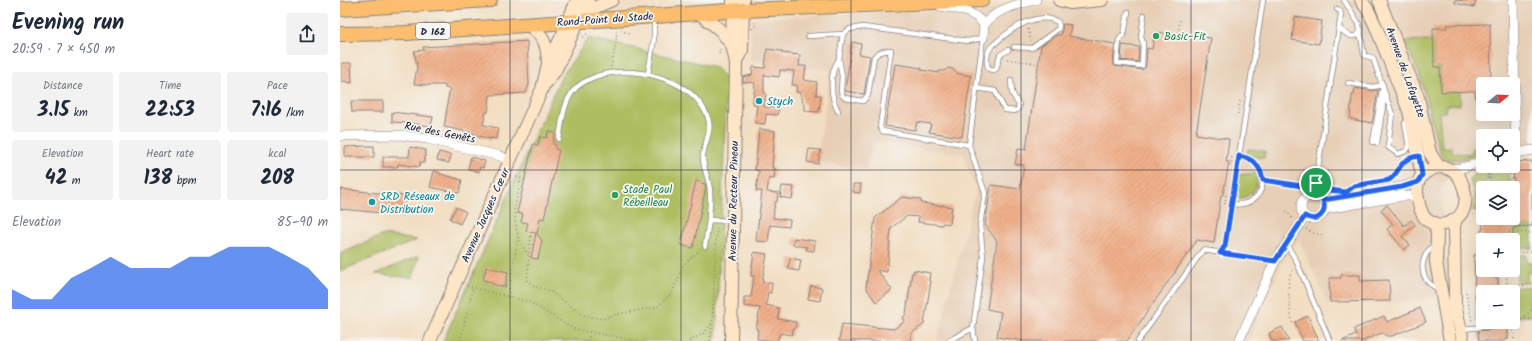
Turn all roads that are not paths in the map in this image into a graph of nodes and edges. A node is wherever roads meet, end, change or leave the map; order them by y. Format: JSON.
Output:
{"nodes":[{"id":1,"x":490,"y":0,"type":"edge"},
{"id":2,"x":577,"y":0,"type":"edge"},
{"id":3,"x":588,"y":0,"type":"edge"},
{"id":4,"x":612,"y":0,"type":"edge"},
{"id":5,"x":982,"y":0,"type":"edge"},
{"id":6,"x":1036,"y":0,"type":"edge"},
{"id":7,"x":1059,"y":0,"type":"edge"},
{"id":8,"x":1102,"y":0,"type":"edge"},
{"id":9,"x":1263,"y":0,"type":"edge"},
{"id":10,"x":1344,"y":0,"type":"edge"},
{"id":11,"x":1361,"y":0,"type":"edge"},
{"id":12,"x":1372,"y":0,"type":"edge"},
{"id":13,"x":1379,"y":0,"type":"edge"},
{"id":14,"x":1514,"y":0,"type":"edge"},
{"id":15,"x":403,"y":2,"type":"edge"},
{"id":16,"x":927,"y":2,"type":"junction"},
{"id":17,"x":740,"y":4,"type":"edge"},
{"id":18,"x":340,"y":9,"type":"edge"},
{"id":19,"x":1337,"y":9,"type":"dead end"},
{"id":20,"x":1128,"y":12,"type":"dead end"},
{"id":21,"x":699,"y":13,"type":"junction"},
{"id":22,"x":1144,"y":14,"type":"dead end"},
{"id":23,"x":654,"y":16,"type":"junction"},
{"id":24,"x":576,"y":19,"type":"junction"},
{"id":25,"x":526,"y":24,"type":"junction"},
{"id":26,"x":984,"y":25,"type":"junction"},
{"id":27,"x":1339,"y":28,"type":"junction"},
{"id":28,"x":1361,"y":30,"type":"junction"},
{"id":29,"x":340,"y":34,"type":"edge"},
{"id":30,"x":843,"y":34,"type":"junction"},
{"id":31,"x":808,"y":36,"type":"dead end"},
{"id":32,"x":983,"y":38,"type":"junction"},
{"id":33,"x":732,"y":45,"type":"junction"},
{"id":34,"x":1014,"y":47,"type":"dead end"},
{"id":35,"x":1008,"y":50,"type":"dead end"},
{"id":36,"x":839,"y":59,"type":"junction"},
{"id":37,"x":736,"y":61,"type":"junction"},
{"id":38,"x":548,"y":64,"type":"junction"},
{"id":39,"x":648,"y":74,"type":"junction"},
{"id":40,"x":1011,"y":80,"type":"dead end"},
{"id":41,"x":1348,"y":83,"type":"dead end"},
{"id":42,"x":1382,"y":85,"type":"junction"},
{"id":43,"x":976,"y":88,"type":"junction"},
{"id":44,"x":542,"y":89,"type":"junction"},
{"id":45,"x":1385,"y":92,"type":"junction"},
{"id":46,"x":1402,"y":92,"type":"junction"},
{"id":47,"x":838,"y":112,"type":"dead end"},
{"id":48,"x":1514,"y":129,"type":"edge"},
{"id":49,"x":340,"y":136,"type":"edge"},
{"id":50,"x":560,"y":139,"type":"dead end"},
{"id":51,"x":969,"y":145,"type":"junction"},
{"id":52,"x":1532,"y":150,"type":"edge"},
{"id":53,"x":1520,"y":153,"type":"edge"},
{"id":54,"x":509,"y":161,"type":"junction"},
{"id":55,"x":1476,"y":165,"type":"edge"},
{"id":56,"x":1472,"y":166,"type":"junction"},
{"id":57,"x":1444,"y":168,"type":"junction"},
{"id":58,"x":1420,"y":178,"type":"junction"},
{"id":59,"x":1464,"y":187,"type":"junction"},
{"id":60,"x":1314,"y":195,"type":"junction"},
{"id":61,"x":1418,"y":199,"type":"junction"},
{"id":62,"x":1324,"y":205,"type":"junction"},
{"id":63,"x":1305,"y":216,"type":"junction"},
{"id":64,"x":708,"y":220,"type":"junction"},
{"id":65,"x":1456,"y":220,"type":"junction"},
{"id":66,"x":733,"y":221,"type":"junction"},
{"id":67,"x":1435,"y":223,"type":"junction"},
{"id":68,"x":1286,"y":244,"type":"junction"},
{"id":69,"x":705,"y":246,"type":"road end"},
{"id":70,"x":1220,"y":253,"type":"junction"},
{"id":71,"x":1275,"y":261,"type":"junction"},
{"id":72,"x":973,"y":328,"type":"junction"},
{"id":73,"x":1476,"y":328,"type":"edge"},
{"id":74,"x":1461,"y":335,"type":"edge"},
{"id":75,"x":1329,"y":338,"type":"dead end"},
{"id":76,"x":430,"y":341,"type":"edge"},
{"id":77,"x":731,"y":341,"type":"edge"},
{"id":78,"x":948,"y":341,"type":"edge"},
{"id":79,"x":975,"y":341,"type":"edge"},
{"id":80,"x":1138,"y":341,"type":"edge"},
{"id":81,"x":1239,"y":341,"type":"edge"},
{"id":82,"x":1450,"y":341,"type":"edge"}],
"edges":[{"from":1,"to":15,"type":"main road"},
{"from":2,"to":24,"type":"main road","name":"Avenue Jacques Cœur"},
{"from":3,"to":24,"type":"main road","name":"Avenue Jacques Cœur"},
{"from":4,"to":24,"type":"main road"},
{"from":5,"to":16,"type":"main road","number":"D 162"},
{"from":6,"to":26,"type":"street"},
{"from":7,"to":8,"type":"main road"},
{"from":9,"to":70,"type":"lane"},
{"from":10,"to":28,"type":"lane"},
{"from":11,"to":46,"type":"main road","name":"Avenue de Lafayette"},
{"from":12,"to":46,"type":"main road","name":"Avenue de Lafayette"},
{"from":13,"to":57,"type":"main road","name":"Avenue de Lafayette"},
{"from":14,"to":48,"type":"street"},
{"from":15,"to":18,"type":"main road"},
{"from":16,"to":17,"type":"main road","number":"D 162"},
{"from":16,"to":26,"type":"street"},
{"from":17,"to":21,"type":"main road","name":"Rond-Point du Stade","number":"D 162"},
{"from":17,"to":33,"type":"main road","name":"Avenue du Recteur Pineau"},
{"from":17,"to":37,"type":"main road","name":"Avenue du Recteur Pineau"},
{"from":19,"to":27,"type":"lane"},
{"from":20,"to":22,"type":"lane"},
{"from":21,"to":23,"type":"main road","name":"Rond-Point du Stade","number":"D 162"},
{"from":21,"to":33,"type":"main road"},
{"from":23,"to":24,"type":"main road","name":"Rond-Point du Stade","number":"D 162"},
{"from":23,"to":39,"type":"lane"},
{"from":24,"to":25,"type":"main road","name":"Rond-Point du Stade","number":"D 162"},
{"from":24,"to":38,"type":"main road","name":"Avenue Jacques Cœur"},
{"from":24,"to":44,"type":"main road","name":"Avenue Jacques Cœur"},
{"from":25,"to":29,"type":"main road","number":"D 162"},
{"from":25,"to":38,"type":"main road"},
{"from":26,"to":32,"type":"street"},
{"from":27,"to":28,"type":"lane"},
{"from":27,"to":60,"type":"lane"},
{"from":28,"to":42,"type":"lane"},
{"from":30,"to":31,"type":"lane"},
{"from":30,"to":32,"type":"lane"},
{"from":30,"to":36,"type":"lane"},
{"from":32,"to":43,"type":"lane"},
{"from":33,"to":37,"type":"main road","name":"Avenue du Recteur Pineau"},
{"from":34,"to":35,"type":"lane"},
{"from":36,"to":47,"type":"lane"},
{"from":36,"to":51,"type":"lane"},
{"from":37,"to":66,"type":"main road","name":"Avenue du Recteur Pineau"},
{"from":38,"to":44,"type":"main road","name":"Avenue Jacques Cœur"},
{"from":39,"to":50,"type":"lane"},
{"from":39,"to":64,"type":"lane"},
{"from":40,"to":43,"type":"lane"},
{"from":41,"to":42,"type":"lane"},
{"from":42,"to":45,"type":"lane"},
{"from":42,"to":45,"type":"lane"},
{"from":43,"to":51,"type":"lane"},
{"from":44,"to":54,"type":"main road","name":"Avenue Jacques Cœur"},
{"from":45,"to":46,"type":"lane"},
{"from":46,"to":58,"type":"main road","name":"Avenue de Lafayette"},
{"from":49,"to":54,"type":"street","name":"Rue des Genêts"},
{"from":51,"to":72,"type":"lane"},
{"from":52,"to":53,"type":"street"},
{"from":54,"to":76,"type":"main road","name":"Avenue Jacques Cœur"},
{"from":55,"to":56,"type":"street"},
{"from":56,"to":57,"type":"street"},
{"from":56,"to":59,"type":"street"},
{"from":57,"to":58,"type":"main road"},
{"from":57,"to":59,"type":"main road","name":"Avenue de Lafayette"},
{"from":58,"to":61,"type":"main road","name":"Avenue de Lafayette"},
{"from":58,"to":62,"type":"street"},
{"from":59,"to":65,"type":"main road"},
{"from":60,"to":62,"type":"street"},
{"from":60,"to":63,"type":"street"},
{"from":61,"to":62,"type":"street"},
{"from":61,"to":67,"type":"main road","name":"Avenue de Lafayette"},
{"from":62,"to":63,"type":"street"},
{"from":63,"to":68,"type":"street"},
{"from":64,"to":66,"type":"lane"},
{"from":64,"to":69,"type":"lane"},
{"from":65,"to":67,"type":"main road"},
{"from":65,"to":74,"type":"main road"},
{"from":66,"to":77,"type":"main road","name":"Avenue du Recteur Pineau"},
{"from":67,"to":82,"type":"main road"},
{"from":68,"to":71,"type":"street"},
{"from":68,"to":75,"type":"lane"},
{"from":70,"to":71,"type":"lane"},
{"from":70,"to":80,"type":"lane"},
{"from":71,"to":81,"type":"street"},
{"from":72,"to":78,"type":"lane"},
{"from":72,"to":79,"type":"lane"},
{"from":73,"to":74,"type":"lane"}]}
